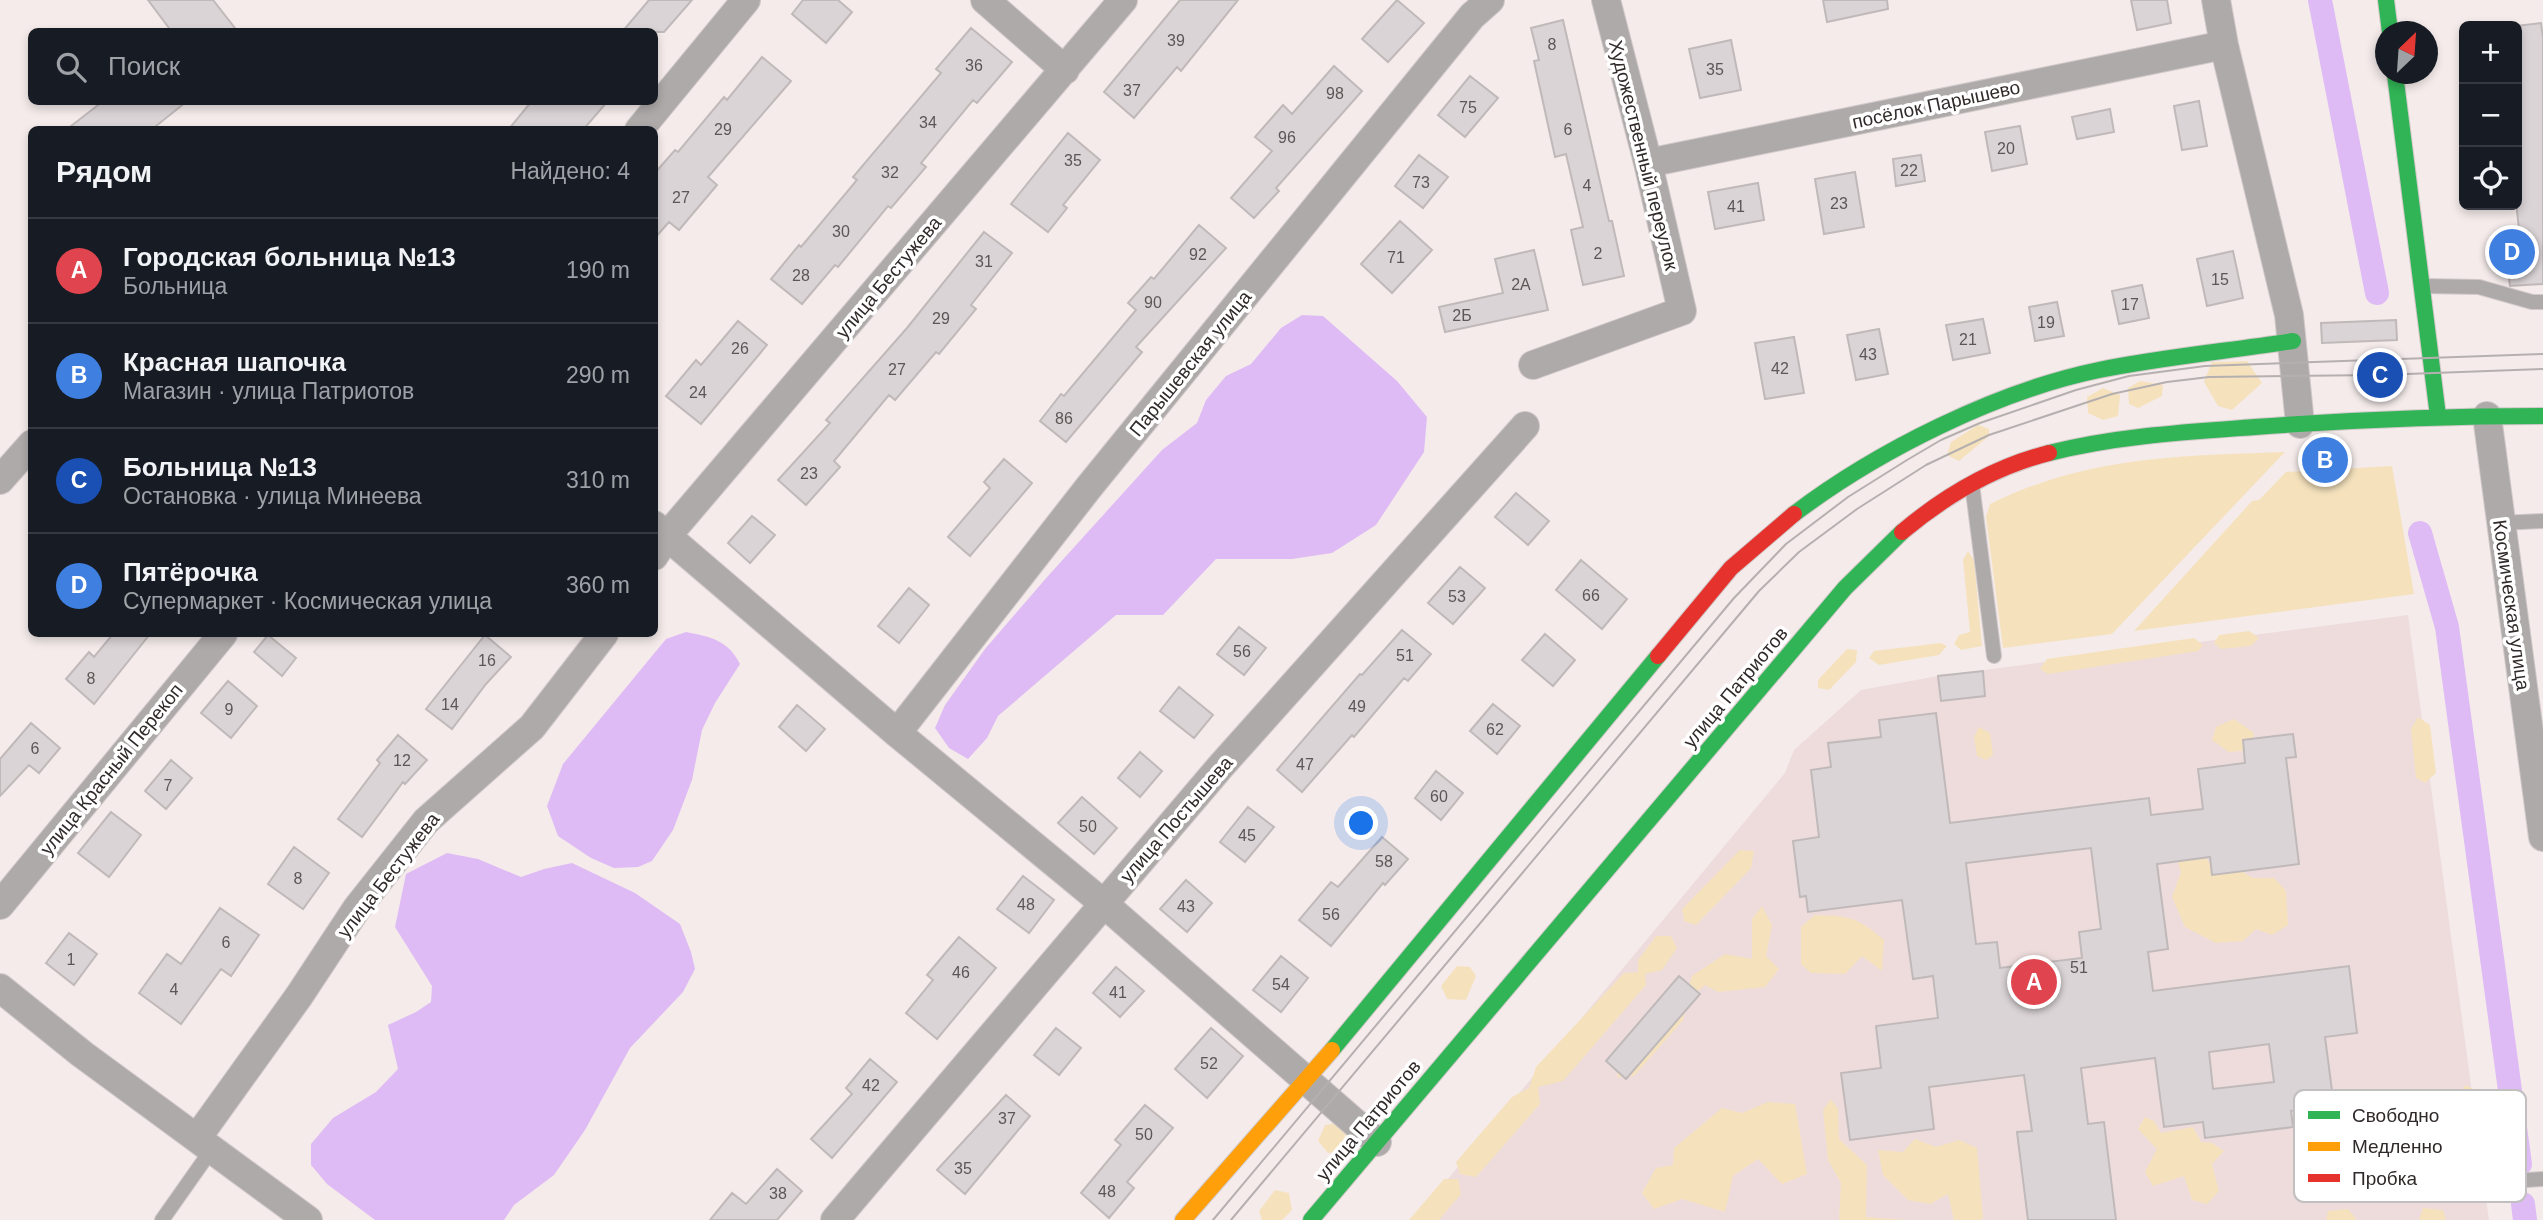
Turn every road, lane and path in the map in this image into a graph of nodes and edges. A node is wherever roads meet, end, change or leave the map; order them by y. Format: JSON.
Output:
{"nodes":[{"id":1,"x":746,"y":0,"type":"edge"},
{"id":2,"x":985,"y":0,"type":"edge"},
{"id":3,"x":1123,"y":0,"type":"edge"},
{"id":4,"x":1490,"y":0,"type":"edge"},
{"id":5,"x":1606,"y":0,"type":"edge"},
{"id":6,"x":2216,"y":0,"type":"edge"},
{"id":7,"x":2390,"y":2,"type":"edge"},
{"id":8,"x":2390,"y":21,"type":"edge"},
{"id":9,"x":2224,"y":45,"type":"junction"},
{"id":10,"x":1065,"y":70,"type":"junction"},
{"id":11,"x":2396,"y":84,"type":"edge"},
{"id":12,"x":642,"y":126,"type":"edge"},
{"id":13,"x":1648,"y":163,"type":"junction"},
{"id":14,"x":2423,"y":286,"type":"junction"},
{"id":15,"x":2543,"y":302,"type":"edge"},
{"id":16,"x":2292,"y":341,"type":"junction"},
{"id":17,"x":1533,"y":365,"type":"dead end"},
{"id":18,"x":2487,"y":415,"type":"junction"},
{"id":19,"x":2543,"y":415,"type":"edge"},
{"id":20,"x":2438,"y":416,"type":"junction"},
{"id":21,"x":2300,"y":424,"type":"junction"},
{"id":22,"x":1525,"y":426,"type":"dead end"},
{"id":23,"x":28,"y":448,"type":"edge"},
{"id":24,"x":0,"y":480,"type":"edge"},
{"id":25,"x":1972,"y":483,"type":"junction"},
{"id":26,"x":2543,"y":521,"type":"edge"},
{"id":27,"x":2500,"y":523,"type":"junction"},
{"id":28,"x":659,"y":539,"type":"edge"},
{"id":29,"x":221,"y":637,"type":"edge"},
{"id":30,"x":602,"y":637,"type":"edge"},
{"id":31,"x":1994,"y":656,"type":"dead end"},
{"id":32,"x":897,"y":733,"type":"junction"},
{"id":33,"x":2543,"y":837,"type":"edge"},
{"id":34,"x":1103,"y":903,"type":"junction"},
{"id":35,"x":0,"y":905,"type":"edge"},
{"id":36,"x":0,"y":988,"type":"edge"},
{"id":37,"x":1307,"y":1080,"type":"junction"},
{"id":38,"x":1377,"y":1142,"type":"junction"},
{"id":39,"x":205,"y":1144,"type":"junction"},
{"id":40,"x":162,"y":1220,"type":"edge"},
{"id":41,"x":308,"y":1220,"type":"edge"},
{"id":42,"x":835,"y":1220,"type":"edge"},
{"id":43,"x":1184,"y":1220,"type":"edge"},
{"id":44,"x":1311,"y":1220,"type":"edge"}],
"edges":[{"from":1,"to":12,"type":"street"},
{"from":2,"to":10,"type":"street"},
{"from":3,"to":10,"type":"street","name":"улица Бестужева"},
{"from":4,"to":32,"type":"street","name":"Парышевская улица"},
{"from":5,"to":13,"type":"street","name":"Художественный переулок"},
{"from":6,"to":9,"type":"street"},
{"from":7,"to":8,"type":"street"},
{"from":9,"to":13,"type":"street","name":"посёлок Парышево"},
{"from":9,"to":16,"type":"street"},
{"from":10,"to":28,"type":"street","name":"улица Бестужева"},
{"from":11,"to":14,"type":"street"},
{"from":13,"to":17,"type":"street","name":"Художественный переулок"},
{"from":14,"to":15,"type":"lane"},
{"from":14,"to":20,"type":"street"},
{"from":16,"to":21,"type":"street"},
{"from":16,"to":37,"type":"street"},
{"from":18,"to":19,"type":"street","name":"улица Патриотов"},
{"from":18,"to":20,"type":"street","name":"улица Патриотов"},
{"from":18,"to":27,"type":"street","name":"Космическая улица"},
{"from":20,"to":21,"type":"street","name":"улица Патриотов"},
{"from":21,"to":25,"type":"street","name":"улица Патриотов"},
{"from":22,"to":34,"type":"street","name":"улица Постышева"},
{"from":23,"to":24,"type":"street"},
{"from":25,"to":31,"type":"lane"},
{"from":25,"to":38,"type":"street","name":"улица Патриотов"},
{"from":26,"to":27,"type":"lane"},
{"from":27,"to":33,"type":"street","name":"Космическая улица"},
{"from":28,"to":32,"type":"street"},
{"from":29,"to":35,"type":"street","name":"улица Красный Перекоп"},
{"from":30,"to":39,"type":"street","name":"улица Бестужева"},
{"from":32,"to":34,"type":"street"},
{"from":34,"to":37,"type":"street"},
{"from":34,"to":42,"type":"street","name":"улица Постышева"},
{"from":36,"to":39,"type":"street"},
{"from":37,"to":38,"type":"street"},
{"from":37,"to":43,"type":"street"},
{"from":38,"to":44,"type":"street","name":"улица Патриотов"},
{"from":39,"to":40,"type":"lane"},
{"from":39,"to":41,"type":"street"}]}
